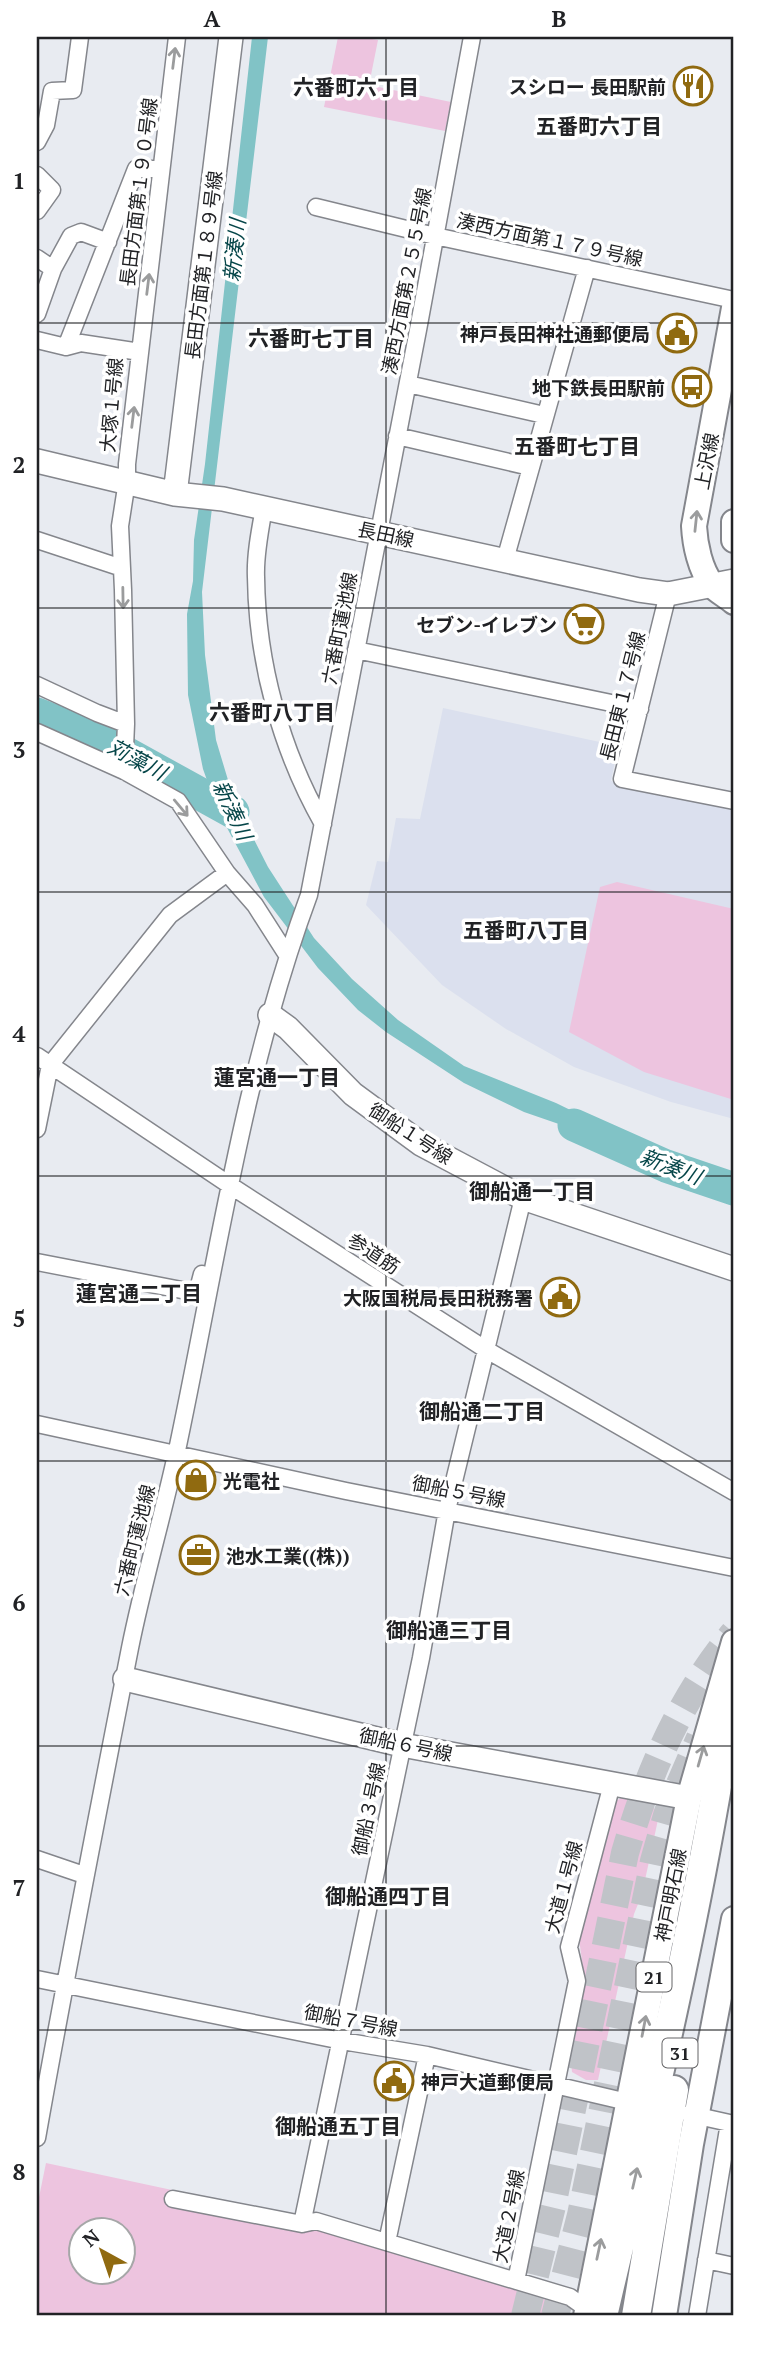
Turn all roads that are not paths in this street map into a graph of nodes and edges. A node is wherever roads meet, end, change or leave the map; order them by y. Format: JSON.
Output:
{"nodes":[{"id":1,"x":80,"y":37,"type":"edge"},
{"id":2,"x":177,"y":37,"type":"edge"},
{"id":3,"x":231,"y":37,"type":"edge"},
{"id":4,"x":472,"y":37,"type":"edge"},
{"id":5,"x":37,"y":142,"type":"edge"},
{"id":6,"x":161,"y":169,"type":"junction"},
{"id":7,"x":37,"y":175,"type":"edge"},
{"id":8,"x":316,"y":207,"type":"dead end"},
{"id":9,"x":37,"y":211,"type":"edge"},
{"id":10,"x":435,"y":236,"type":"junction"},
{"id":11,"x":108,"y":242,"type":"junction"},
{"id":12,"x":37,"y":258,"type":"edge"},
{"id":13,"x":587,"y":268,"type":"junction"},
{"id":14,"x":53,"y":269,"type":"junction"},
{"id":15,"x":734,"y":300,"type":"edge"},
{"id":16,"x":734,"y":308,"type":"edge"},
{"id":17,"x":37,"y":314,"type":"edge"},
{"id":18,"x":37,"y":340,"type":"edge"},
{"id":19,"x":66,"y":347,"type":"junction"},
{"id":20,"x":140,"y":352,"type":"junction"},
{"id":21,"x":408,"y":384,"type":"junction"},
{"id":22,"x":544,"y":415,"type":"junction"},
{"id":23,"x":397,"y":436,"type":"junction"},
{"id":24,"x":37,"y":461,"type":"edge"},
{"id":25,"x":530,"y":467,"type":"junction"},
{"id":26,"x":127,"y":481,"type":"junction"},
{"id":27,"x":175,"y":494,"type":"junction"},
{"id":28,"x":264,"y":508,"type":"junction"},
{"id":29,"x":734,"y":522,"type":"edge"},
{"id":30,"x":378,"y":532,"type":"junction"},
{"id":31,"x":37,"y":540,"type":"edge"},
{"id":32,"x":734,"y":540,"type":"edge"},
{"id":33,"x":505,"y":560,"type":"junction"},
{"id":34,"x":122,"y":568,"type":"junction"},
{"id":35,"x":723,"y":583,"type":"edge"},
{"id":36,"x":668,"y":594,"type":"junction"},
{"id":37,"x":734,"y":602,"type":"edge"},
{"id":38,"x":356,"y":650,"type":"junction"},
{"id":39,"x":37,"y":685,"type":"edge"},
{"id":40,"x":640,"y":709,"type":"junction"},
{"id":41,"x":126,"y":731,"type":"junction"},
{"id":42,"x":38,"y":735,"type":"edge"},
{"id":43,"x":124,"y":771,"type":"junction"},
{"id":44,"x":734,"y":801,"type":"edge"},
{"id":45,"x":323,"y":824,"type":"junction"},
{"id":46,"x":227,"y":873,"type":"junction"},
{"id":47,"x":287,"y":955,"type":"junction"},
{"id":48,"x":270,"y":1015,"type":"junction"},
{"id":49,"x":43,"y":1060,"type":"edge"},
{"id":50,"x":37,"y":1129,"type":"edge"},
{"id":51,"x":229,"y":1184,"type":"junction"},
{"id":52,"x":523,"y":1198,"type":"junction"},
{"id":53,"x":37,"y":1262,"type":"edge"},
{"id":54,"x":734,"y":1269,"type":"edge"},
{"id":55,"x":485,"y":1349,"type":"junction"},
{"id":56,"x":37,"y":1424,"type":"edge"},
{"id":57,"x":176,"y":1455,"type":"junction"},
{"id":58,"x":734,"y":1492,"type":"edge"},
{"id":59,"x":447,"y":1510,"type":"junction"},
{"id":60,"x":734,"y":1568,"type":"edge"},
{"id":61,"x":734,"y":1642,"type":"edge"},
{"id":62,"x":125,"y":1679,"type":"junction"},
{"id":63,"x":734,"y":1680,"type":"edge"},
{"id":64,"x":402,"y":1745,"type":"junction"},
{"id":65,"x":612,"y":1784,"type":"junction"},
{"id":66,"x":734,"y":1792,"type":"edge"},
{"id":67,"x":689,"y":1798,"type":"junction"},
{"id":68,"x":37,"y":1859,"type":"edge"},
{"id":69,"x":84,"y":1875,"type":"junction"},
{"id":70,"x":734,"y":1919,"type":"edge"},
{"id":71,"x":37,"y":1979,"type":"edge"},
{"id":72,"x":65,"y":1983,"type":"junction"},
{"id":73,"x":342,"y":2041,"type":"junction"},
{"id":74,"x":427,"y":2055,"type":"junction"},
{"id":75,"x":556,"y":2084,"type":"junction"},
{"id":76,"x":662,"y":2109,"type":"junction"},
{"id":77,"x":731,"y":2123,"type":"edge"},
{"id":78,"x":37,"y":2138,"type":"edge"},
{"id":79,"x":173,"y":2199,"type":"dead end"},
{"id":80,"x":302,"y":2224,"type":"junction"},
{"id":81,"x":387,"y":2242,"type":"junction"},
{"id":82,"x":706,"y":2260,"type":"junction"},
{"id":83,"x":734,"y":2266,"type":"edge"},
{"id":84,"x":516,"y":2281,"type":"junction"},
{"id":85,"x":592,"y":2314,"type":"edge"},
{"id":86,"x":636,"y":2316,"type":"edge"},
{"id":87,"x":664,"y":2316,"type":"edge"},
{"id":88,"x":697,"y":2316,"type":"edge"}],
"edges":[{"from":1,"to":5,"type":"street"},
{"from":6,"to":2,"type":"street","name":"長田方面第１９０号線","one_way":true},
{"from":3,"to":27,"type":"street","name":"長田方面第１８９号線"},
{"from":4,"to":10,"type":"street","name":"湊西方面第２５５号線"},
{"from":6,"to":11,"type":"street"},
{"from":20,"to":6,"type":"street","name":"長田方面第１９０号線","one_way":true},
{"from":7,"to":9,"type":"street"},
{"from":8,"to":10,"type":"street","name":"湊西方面第１７９号線"},
{"from":10,"to":13,"type":"street","name":"湊西方面第１７９号線"},
{"from":10,"to":21,"type":"street","name":"湊西方面第２５５号線"},
{"from":11,"to":14,"type":"street"},
{"from":11,"to":19,"type":"street"},
{"from":12,"to":14,"type":"street"},
{"from":13,"to":15,"type":"street","name":"湊西方面第１７９号線"},
{"from":13,"to":22,"type":"street"},
{"from":14,"to":17,"type":"street"},
{"from":35,"to":16,"type":"main road","name":"上沢線","one_way":true},
{"from":18,"to":19,"type":"street","name":"大塚１号線"},
{"from":19,"to":20,"type":"street","name":"大塚１号線"},
{"from":26,"to":20,"type":"street","name":"大塚１号線","one_way":true},
{"from":21,"to":22,"type":"street"},
{"from":21,"to":23,"type":"street","name":"湊西方面第２５５号線"},
{"from":22,"to":25,"type":"street"},
{"from":23,"to":25,"type":"street"},
{"from":23,"to":30,"type":"street","name":"湊西方面第２５５号線"},
{"from":24,"to":26,"type":"street","name":"長田線"},
{"from":25,"to":33,"type":"street"},
{"from":26,"to":27,"type":"street","name":"長田線"},
{"from":26,"to":34,"type":"street"},
{"from":27,"to":28,"type":"street","name":"長田線"},
{"from":28,"to":30,"type":"street","name":"長田線"},
{"from":28,"to":45,"type":"street"},
{"from":29,"to":32,"type":"main road"},
{"from":30,"to":33,"type":"street","name":"長田線"},
{"from":30,"to":38,"type":"street","name":"六番町蓮池線"},
{"from":31,"to":34,"type":"street"},
{"from":33,"to":36,"type":"street","name":"長田線"},
{"from":34,"to":41,"type":"street","one_way":true},
{"from":35,"to":36,"type":"street","name":"長田線"},
{"from":35,"to":37,"type":"main road","name":"上沢線"},
{"from":36,"to":40,"type":"street","name":"長田東１７号線"},
{"from":38,"to":40,"type":"street"},
{"from":38,"to":45,"type":"street","name":"六番町蓮池線"},
{"from":39,"to":41,"type":"street"},
{"from":40,"to":44,"type":"street","name":"長田東１７号線"},
{"from":41,"to":43,"type":"street"},
{"from":42,"to":43,"type":"street"},
{"from":43,"to":46,"type":"street","one_way":true},
{"from":45,"to":47,"type":"street","name":"六番町蓮池線"},
{"from":46,"to":47,"type":"street"},
{"from":46,"to":49,"type":"street"},
{"from":47,"to":48,"type":"street","name":"六番町蓮池線"},
{"from":48,"to":51,"type":"street","name":"六番町蓮池線"},
{"from":48,"to":52,"type":"street","name":"御船１号線"},
{"from":49,"to":50,"type":"street"},
{"from":49,"to":51,"type":"street","name":"参道筋"},
{"from":51,"to":53,"type":"street"},
{"from":51,"to":55,"type":"street","name":"参道筋"},
{"from":51,"to":57,"type":"street","name":"六番町蓮池線"},
{"from":52,"to":54,"type":"street","name":"御船１号線"},
{"from":52,"to":55,"type":"street","name":"御船３号線"},
{"from":55,"to":58,"type":"street","name":"参道筋"},
{"from":55,"to":59,"type":"street","name":"御船３号線"},
{"from":56,"to":57,"type":"street","name":"御船５号線"},
{"from":57,"to":59,"type":"street","name":"御船５号線"},
{"from":57,"to":62,"type":"street","name":"六番町蓮池線"},
{"from":59,"to":60,"type":"street","name":"御船５号線"},
{"from":59,"to":64,"type":"street","name":"御船３号線"},
{"from":67,"to":61,"type":"main road","name":"神戸明石線","number":"21","one_way":true},
{"from":62,"to":64,"type":"street","name":"御船６号線"},
{"from":62,"to":69,"type":"street","name":"六番町蓮池線"},
{"from":63,"to":76,"type":"highway","number":"31"},
{"from":64,"to":65,"type":"street","name":"御船６号線"},
{"from":64,"to":73,"type":"street","name":"御船３号線"},
{"from":65,"to":67,"type":"street","name":"御船６号線"},
{"from":65,"to":75,"type":"street","name":"大道１号線"},
{"from":66,"to":76,"type":"highway","number":"31"},
{"from":76,"to":67,"type":"main road","name":"神戸明石線","number":"21","one_way":true},
{"from":68,"to":69,"type":"street"},
{"from":69,"to":72,"type":"street","name":"六番町蓮池線"},
{"from":70,"to":76,"type":"main road","name":"神戸明石線","number":"21"},
{"from":71,"to":72,"type":"street","name":"御船７号線"},
{"from":72,"to":73,"type":"street","name":"御船７号線"},
{"from":72,"to":78,"type":"street","name":"六番町蓮池線"},
{"from":73,"to":74,"type":"street","name":"御船７号線"},
{"from":73,"to":80,"type":"street","name":"御船３号線"},
{"from":74,"to":75,"type":"street","name":"御船７号線"},
{"from":74,"to":81,"type":"street"},
{"from":75,"to":76,"type":"street","name":"御船７号線"},
{"from":75,"to":84,"type":"street","name":"大道２号線"},
{"from":76,"to":77,"type":"street","name":"御船７号線"},
{"from":85,"to":76,"type":"highway","number":"31","one_way":true},
{"from":76,"to":86,"type":"highway","number":"31"},
{"from":76,"to":87,"type":"main road","name":"神戸明石線","number":"21"},
{"from":77,"to":82,"type":"street"},
{"from":79,"to":80,"type":"street"},
{"from":80,"to":81,"type":"street"},
{"from":81,"to":84,"type":"street"},
{"from":82,"to":83,"type":"street"},
{"from":82,"to":88,"type":"street"},
{"from":84,"to":85,"type":"street","name":"大道２号線"}]}
